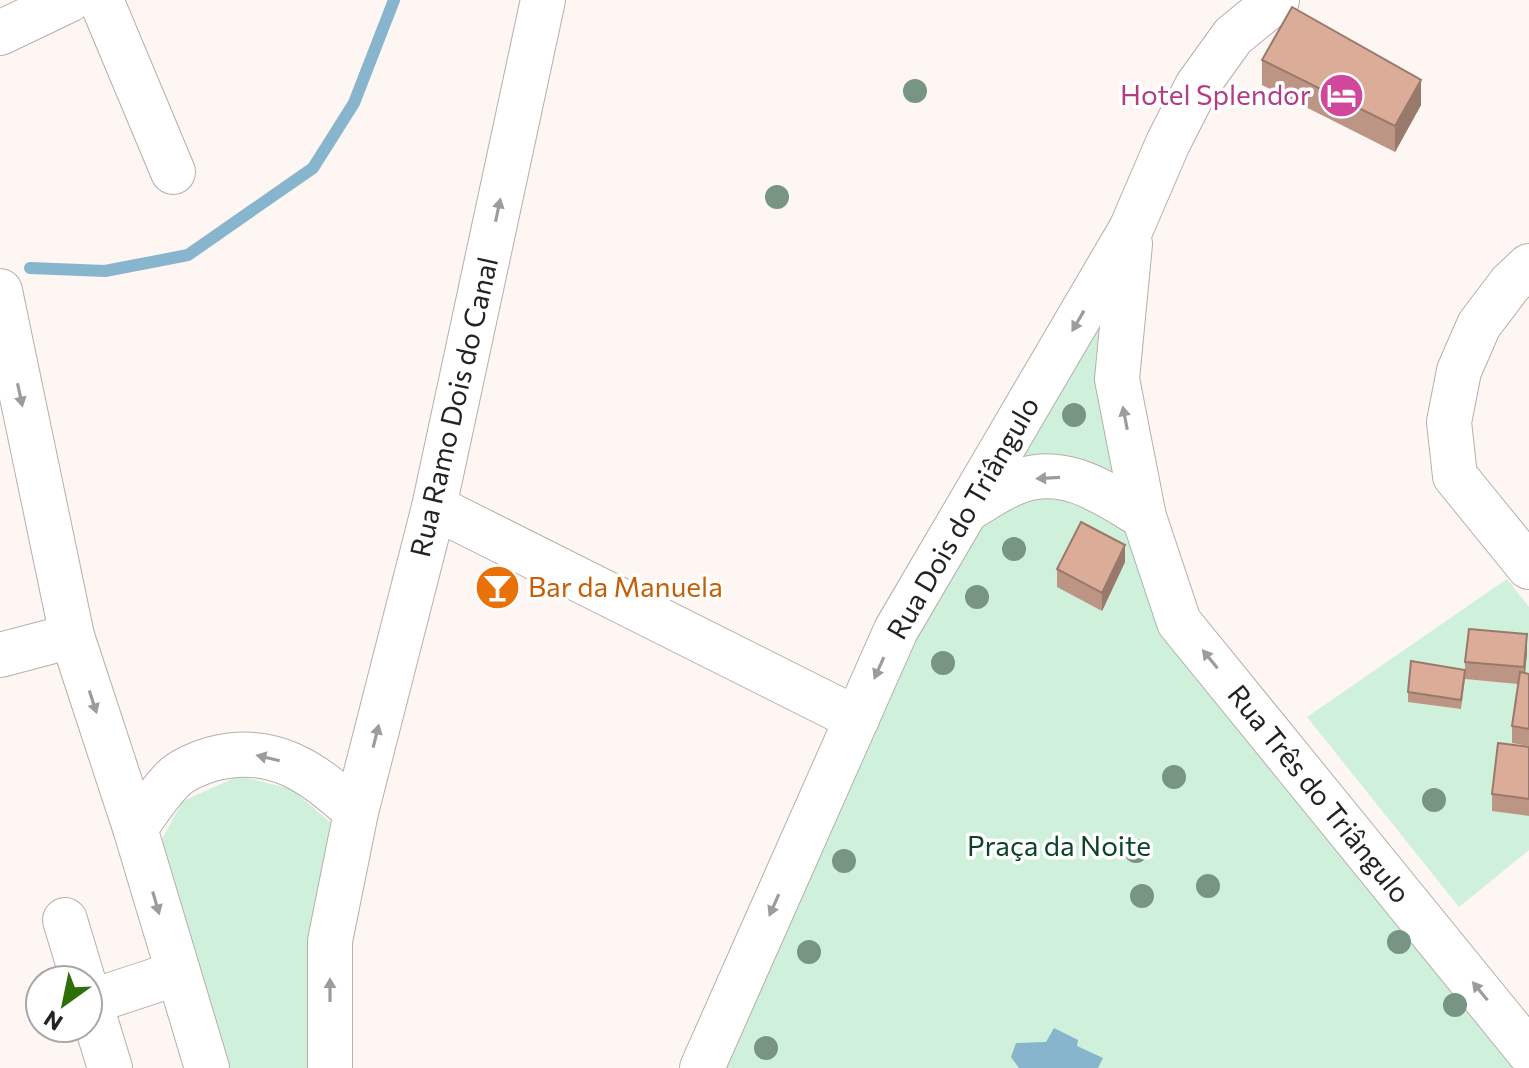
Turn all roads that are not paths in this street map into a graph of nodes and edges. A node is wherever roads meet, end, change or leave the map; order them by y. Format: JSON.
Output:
{"nodes":[{"id":1,"x":69,"y":0,"type":"edge"},
{"id":2,"x":101,"y":0,"type":"edge"},
{"id":3,"x":543,"y":0,"type":"edge"},
{"id":4,"x":1277,"y":0,"type":"edge"},
{"id":5,"x":0,"y":33,"type":"edge"},
{"id":6,"x":173,"y":172,"type":"dead end"},
{"id":7,"x":1131,"y":229,"type":"junction"},
{"id":8,"x":1529,"y":266,"type":"edge"},
{"id":9,"x":0,"y":291,"type":"edge"},
{"id":10,"x":434,"y":507,"type":"junction"},
{"id":11,"x":966,"y":511,"type":"junction"},
{"id":12,"x":1144,"y":517,"type":"junction"},
{"id":13,"x":1529,"y":567,"type":"edge"},
{"id":14,"x":72,"y":636,"type":"junction"},
{"id":15,"x":0,"y":655,"type":"edge"},
{"id":16,"x":857,"y":719,"type":"junction"},
{"id":17,"x":112,"y":759,"type":"junction"},
{"id":18,"x":175,"y":777,"type":"junction"},
{"id":19,"x":356,"y":812,"type":"junction"},
{"id":20,"x":135,"y":828,"type":"junction"},
{"id":21,"x":65,"y":920,"type":"dead end"},
{"id":22,"x":78,"y":964,"type":"edge"},
{"id":23,"x":178,"y":973,"type":"junction"},
{"id":24,"x":104,"y":989,"type":"edge"},
{"id":25,"x":103,"y":1044,"type":"edge"},
{"id":26,"x":1529,"y":1052,"type":"edge"},
{"id":27,"x":110,"y":1068,"type":"edge"},
{"id":28,"x":207,"y":1068,"type":"edge"},
{"id":29,"x":330,"y":1068,"type":"edge"},
{"id":30,"x":702,"y":1068,"type":"edge"}],
"edges":[{"from":1,"to":5,"type":"street"},
{"from":2,"to":6,"type":"street"},
{"from":10,"to":3,"type":"street","name":"Rua Ramo Dois do Canal","one_way":true},
{"from":4,"to":7,"type":"street","name":"Rua Dois do Triângulo"},
{"from":7,"to":11,"type":"street","name":"Rua Dois do Triângulo","one_way":true},
{"from":12,"to":7,"type":"street","name":"Rua Três do Triângulo","one_way":true},
{"from":8,"to":13,"type":"street"},
{"from":9,"to":14,"type":"street","one_way":true},
{"from":10,"to":16,"type":"street"},
{"from":19,"to":10,"type":"street","name":"Rua Ramo Dois do Canal","one_way":true},
{"from":12,"to":11,"type":"street","one_way":true},
{"from":11,"to":16,"type":"street","name":"Rua Dois do Triângulo","one_way":true},
{"from":26,"to":12,"type":"street","name":"Rua Três do Triângulo","one_way":true},
{"from":14,"to":15,"type":"street"},
{"from":14,"to":17,"type":"street","one_way":true},
{"from":16,"to":30,"type":"street","name":"Rua Dois do Triângulo","one_way":true},
{"from":17,"to":18,"type":"street"},
{"from":17,"to":20,"type":"street"},
{"from":19,"to":18,"type":"street","one_way":true},
{"from":18,"to":20,"type":"street"},
{"from":29,"to":19,"type":"street","name":"Rua Ramo Dois do Canal","one_way":true},
{"from":20,"to":23,"type":"street","one_way":true},
{"from":21,"to":22,"type":"street"},
{"from":23,"to":24,"type":"street"},
{"from":23,"to":28,"type":"street"},
{"from":25,"to":27,"type":"street"}]}
